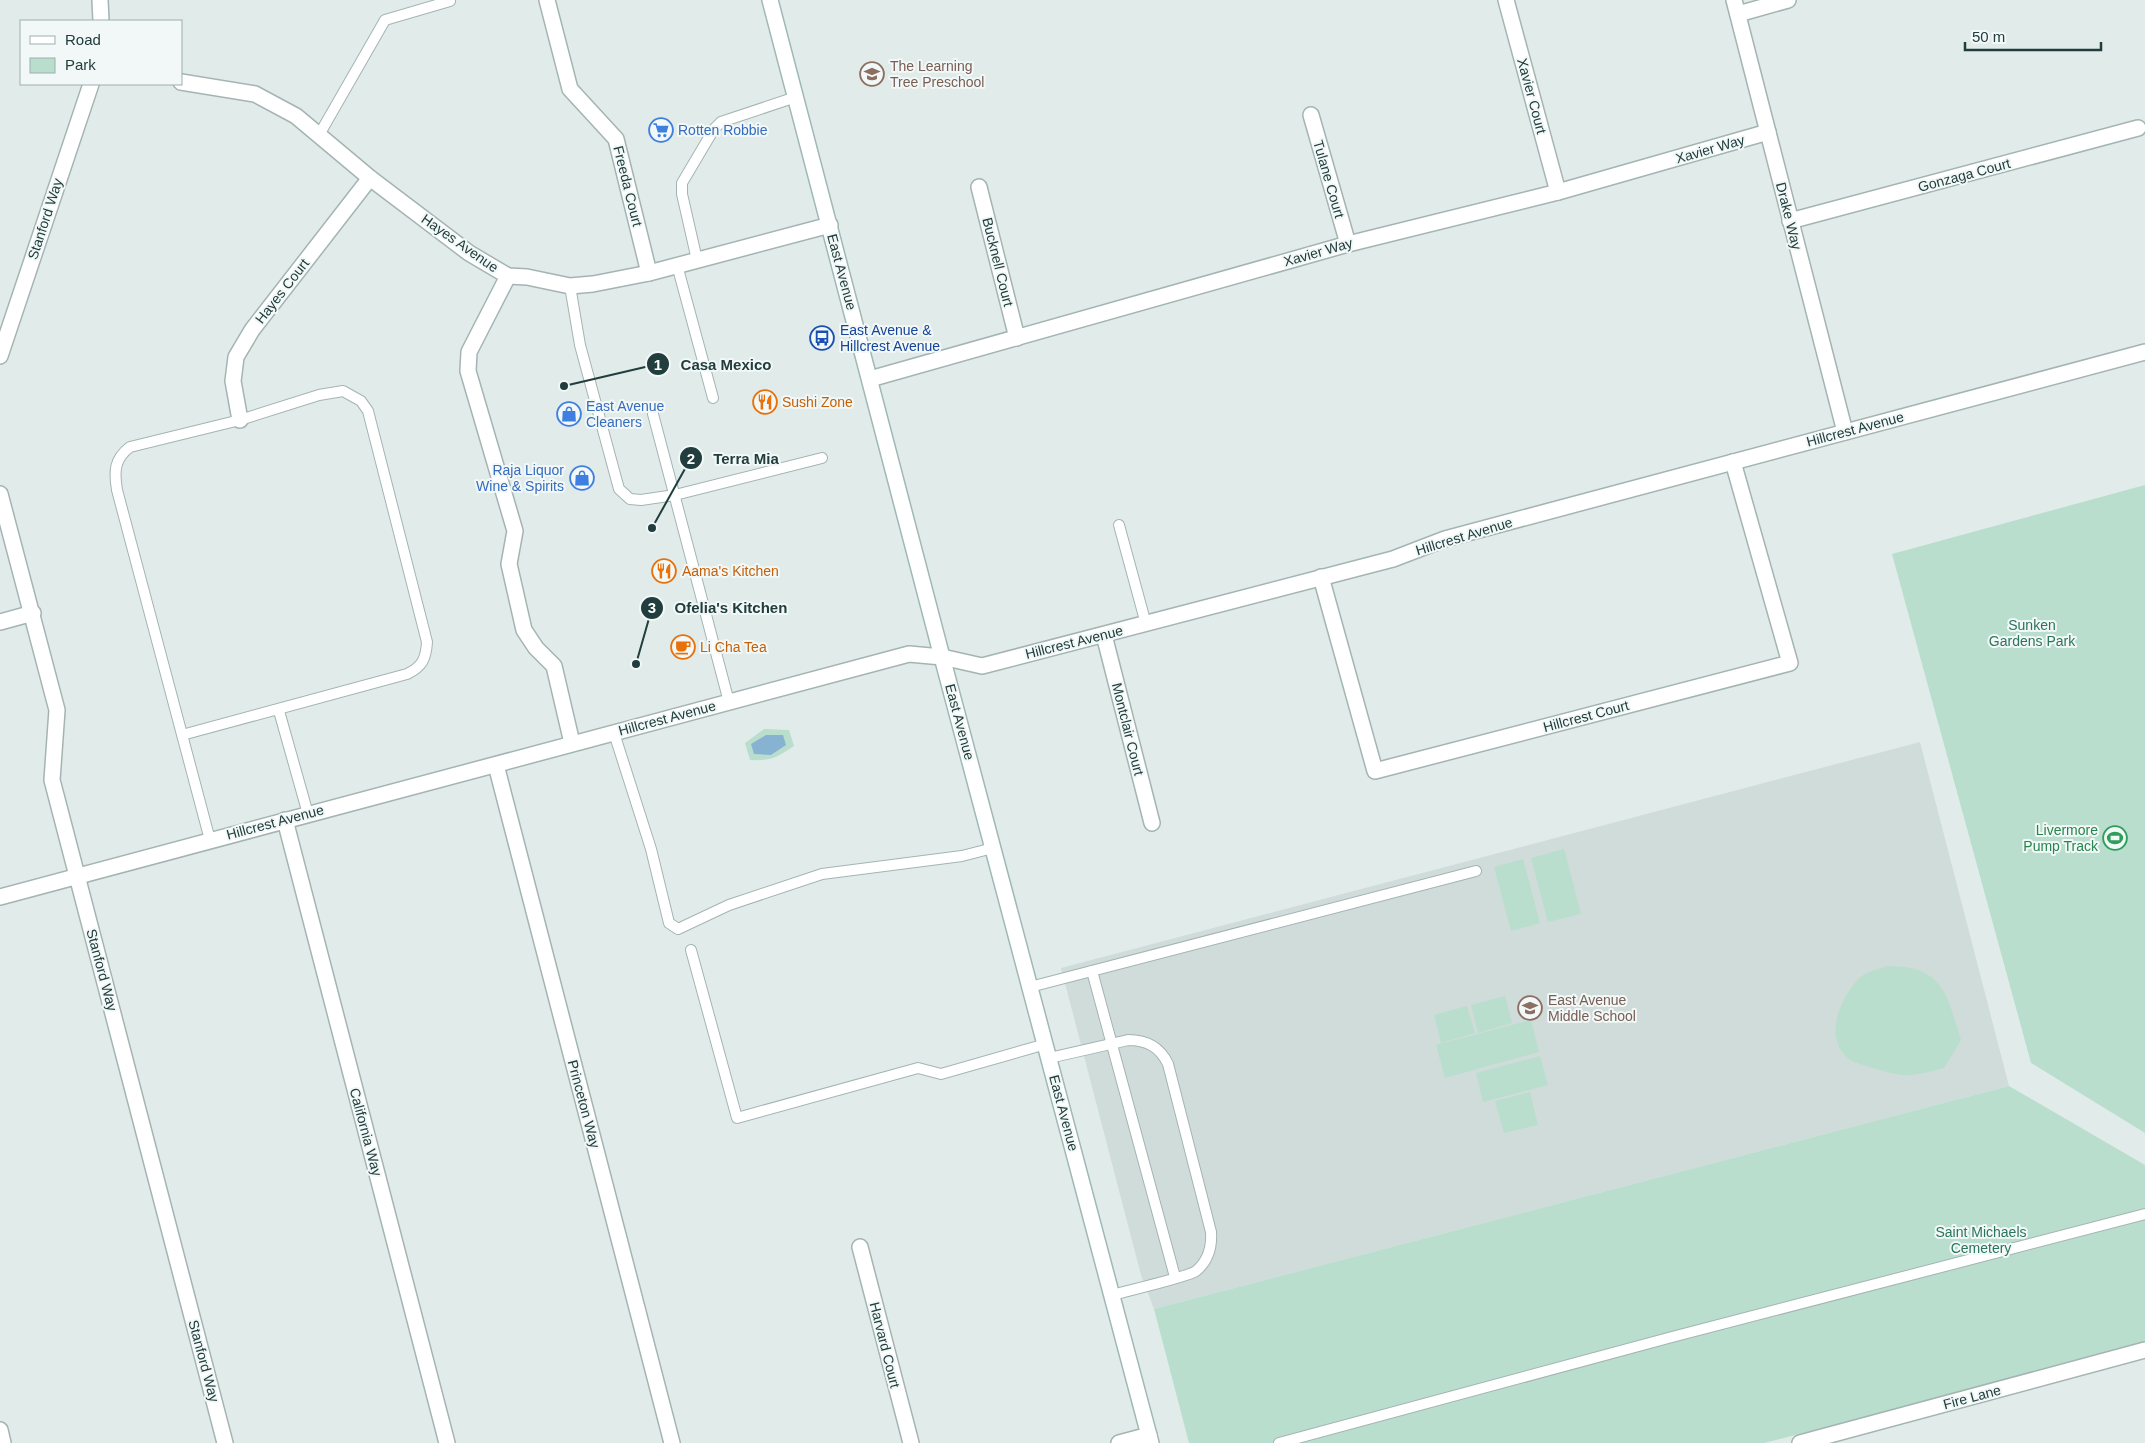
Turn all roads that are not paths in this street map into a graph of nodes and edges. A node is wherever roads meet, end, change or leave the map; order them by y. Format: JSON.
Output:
{"nodes":[{"id":1,"x":100,"y":0,"type":"edge"},
{"id":2,"x":548,"y":0,"type":"edge"},
{"id":3,"x":771,"y":0,"type":"edge"},
{"id":4,"x":1506,"y":0,"type":"edge"},
{"id":5,"x":1788,"y":0,"type":"edge"},
{"id":6,"x":450,"y":1,"type":"edge"},
{"id":7,"x":1736,"y":7,"type":"edge"},
{"id":8,"x":100,"y":20,"type":"edge"},
{"id":9,"x":182,"y":82,"type":"edge"},
{"id":10,"x":91,"y":85,"type":"edge"},
{"id":11,"x":796,"y":97,"type":"junction"},
{"id":12,"x":1311,"y":115,"type":"dead end"},
{"id":13,"x":2138,"y":128,"type":"dead end"},
{"id":14,"x":1768,"y":132,"type":"junction"},
{"id":15,"x":320,"y":135,"type":"junction"},
{"id":16,"x":370,"y":178,"type":"junction"},
{"id":17,"x":978,"y":187,"type":"dead end"},
{"id":18,"x":1558,"y":192,"type":"junction"},
{"id":19,"x":1790,"y":221,"type":"junction"},
{"id":20,"x":830,"y":225,"type":"junction"},
{"id":21,"x":1348,"y":244,"type":"junction"},
{"id":22,"x":697,"y":260,"type":"junction"},
{"id":23,"x":677,"y":265,"type":"junction"},
{"id":24,"x":649,"y":272,"type":"junction"},
{"id":25,"x":508,"y":276,"type":"junction"},
{"id":26,"x":570,"y":286,"type":"junction"},
{"id":27,"x":1017,"y":338,"type":"junction"},
{"id":28,"x":2145,"y":352,"type":"edge"},
{"id":29,"x":0,"y":356,"type":"edge"},
{"id":30,"x":870,"y":379,"type":"junction"},
{"id":31,"x":714,"y":398,"type":"dead end"},
{"id":32,"x":653,"y":414,"type":"dead end"},
{"id":33,"x":240,"y":420,"type":"junction"},
{"id":34,"x":1845,"y":432,"type":"junction"},
{"id":35,"x":822,"y":458,"type":"dead end"},
{"id":36,"x":1733,"y":462,"type":"junction"},
{"id":37,"x":0,"y":494,"type":"edge"},
{"id":38,"x":675,"y":495,"type":"junction"},
{"id":39,"x":1119,"y":525,"type":"dead end"},
{"id":40,"x":1321,"y":577,"type":"junction"},
{"id":41,"x":33,"y":613,"type":"junction"},
{"id":42,"x":0,"y":622,"type":"edge"},
{"id":43,"x":1146,"y":624,"type":"junction"},
{"id":44,"x":1104,"y":635,"type":"junction"},
{"id":45,"x":942,"y":657,"type":"junction"},
{"id":46,"x":730,"y":702,"type":"junction"},
{"id":47,"x":279,"y":711,"type":"junction"},
{"id":48,"x":614,"y":732,"type":"junction"},
{"id":49,"x":182,"y":735,"type":"junction"},
{"id":50,"x":572,"y":743,"type":"junction"},
{"id":51,"x":496,"y":765,"type":"junction"},
{"id":52,"x":308,"y":814,"type":"junction"},
{"id":53,"x":285,"y":820,"type":"junction"},
{"id":54,"x":1152,"y":823,"type":"dead end"},
{"id":55,"x":210,"y":840,"type":"junction"},
{"id":56,"x":993,"y":848,"type":"junction"},
{"id":57,"x":1476,"y":871,"type":"dead end"},
{"id":58,"x":77,"y":876,"type":"junction"},
{"id":59,"x":0,"y":896,"type":"edge"},
{"id":60,"x":691,"y":950,"type":"dead end"},
{"id":61,"x":1092,"y":971,"type":"junction"},
{"id":62,"x":1030,"y":987,"type":"junction"},
{"id":63,"x":1112,"y":1043,"type":"junction"},
{"id":64,"x":1047,"y":1051,"type":"junction"},
{"id":65,"x":2145,"y":1214,"type":"edge"},
{"id":66,"x":860,"y":1247,"type":"dead end"},
{"id":67,"x":1175,"y":1277,"type":"junction"},
{"id":68,"x":1112,"y":1295,"type":"junction"},
{"id":69,"x":2145,"y":1350,"type":"edge"},
{"id":70,"x":0,"y":1430,"type":"edge"},
{"id":71,"x":1150,"y":1439,"type":"edge"},
{"id":72,"x":3,"y":1443,"type":"edge"},
{"id":73,"x":226,"y":1443,"type":"edge"},
{"id":74,"x":447,"y":1443,"type":"edge"},
{"id":75,"x":672,"y":1443,"type":"edge"},
{"id":76,"x":910,"y":1443,"type":"edge"},
{"id":77,"x":1119,"y":1443,"type":"edge"},
{"id":78,"x":1279,"y":1443,"type":"edge"},
{"id":79,"x":1800,"y":1443,"type":"edge"}],
"edges":[{"from":1,"to":8,"type":"street"},
{"from":2,"to":24,"type":"street","name":"Freeda Court"},
{"from":3,"to":11,"type":"street","name":"East Avenue"},
{"from":4,"to":18,"type":"street","name":"Xavier Court"},
{"from":5,"to":7,"type":"street"},
{"from":6,"to":15,"type":"lane"},
{"from":7,"to":14,"type":"street","name":"Drake Way"},
{"from":9,"to":15,"type":"street","name":"Hayes Avenue"},
{"from":10,"to":29,"type":"street","name":"Stanford Way"},
{"from":11,"to":20,"type":"street","name":"East Avenue"},
{"from":11,"to":22,"type":"lane"},
{"from":12,"to":21,"type":"street","name":"Tulane Court"},
{"from":13,"to":19,"type":"street","name":"Gonzaga Court"},
{"from":14,"to":18,"type":"street","name":"Xavier Way"},
{"from":14,"to":19,"type":"street","name":"Drake Way"},
{"from":15,"to":16,"type":"street","name":"Hayes Avenue"},
{"from":16,"to":25,"type":"street","name":"Hayes Avenue"},
{"from":16,"to":33,"type":"street","name":"Hayes Court"},
{"from":17,"to":27,"type":"street","name":"Bucknell Court"},
{"from":18,"to":21,"type":"street","name":"Xavier Way"},
{"from":19,"to":34,"type":"street","name":"Drake Way"},
{"from":20,"to":22,"type":"street","name":"Hayes Avenue"},
{"from":20,"to":30,"type":"street","name":"East Avenue"},
{"from":21,"to":27,"type":"street","name":"Xavier Way"},
{"from":22,"to":23,"type":"street","name":"Hayes Avenue"},
{"from":23,"to":24,"type":"street","name":"Hayes Avenue"},
{"from":23,"to":31,"type":"lane"},
{"from":24,"to":26,"type":"street","name":"Hayes Avenue"},
{"from":25,"to":26,"type":"street","name":"Hayes Avenue"},
{"from":25,"to":50,"type":"street"},
{"from":26,"to":38,"type":"lane"},
{"from":27,"to":30,"type":"street","name":"Xavier Way"},
{"from":28,"to":34,"type":"street","name":"Hillcrest Avenue"},
{"from":30,"to":45,"type":"street","name":"East Avenue"},
{"from":32,"to":38,"type":"lane"},
{"from":33,"to":47,"type":"lane"},
{"from":33,"to":49,"type":"lane"},
{"from":34,"to":36,"type":"street","name":"Hillcrest Avenue"},
{"from":35,"to":38,"type":"lane"},
{"from":36,"to":40,"type":"street","name":"Hillcrest Avenue"},
{"from":36,"to":40,"type":"street","name":"Hillcrest Court"},
{"from":37,"to":41,"type":"street","name":"Stanford Way"},
{"from":38,"to":46,"type":"lane"},
{"from":39,"to":43,"type":"lane"},
{"from":40,"to":43,"type":"street","name":"Hillcrest Avenue"},
{"from":41,"to":42,"type":"street"},
{"from":41,"to":58,"type":"street","name":"Stanford Way"},
{"from":43,"to":44,"type":"street","name":"Hillcrest Avenue"},
{"from":44,"to":45,"type":"street","name":"Hillcrest Avenue"},
{"from":44,"to":54,"type":"street","name":"Montclair Court"},
{"from":45,"to":46,"type":"street","name":"Hillcrest Avenue"},
{"from":45,"to":56,"type":"street","name":"East Avenue"},
{"from":46,"to":48,"type":"street","name":"Hillcrest Avenue"},
{"from":47,"to":49,"type":"lane"},
{"from":47,"to":52,"type":"lane"},
{"from":48,"to":50,"type":"street","name":"Hillcrest Avenue"},
{"from":48,"to":56,"type":"lane"},
{"from":49,"to":55,"type":"lane"},
{"from":50,"to":51,"type":"street","name":"Hillcrest Avenue"},
{"from":51,"to":52,"type":"street","name":"Hillcrest Avenue"},
{"from":51,"to":75,"type":"street","name":"Princeton Way"},
{"from":52,"to":53,"type":"street","name":"Hillcrest Avenue"},
{"from":53,"to":55,"type":"street","name":"Hillcrest Avenue"},
{"from":53,"to":74,"type":"street","name":"California Way"},
{"from":55,"to":58,"type":"street","name":"Hillcrest Avenue"},
{"from":56,"to":62,"type":"street","name":"East Avenue"},
{"from":57,"to":61,"type":"lane"},
{"from":58,"to":59,"type":"street","name":"Hillcrest Avenue"},
{"from":58,"to":73,"type":"street","name":"Stanford Way"},
{"from":60,"to":64,"type":"lane"},
{"from":61,"to":62,"type":"lane"},
{"from":61,"to":63,"type":"lane"},
{"from":62,"to":64,"type":"street","name":"East Avenue"},
{"from":63,"to":64,"type":"lane"},
{"from":63,"to":67,"type":"lane"},
{"from":63,"to":67,"type":"lane"},
{"from":64,"to":68,"type":"street","name":"East Avenue"},
{"from":65,"to":78,"type":"lane"},
{"from":66,"to":76,"type":"street","name":"Harvard Court"},
{"from":67,"to":68,"type":"lane"},
{"from":68,"to":71,"type":"street","name":"East Avenue"},
{"from":69,"to":79,"type":"street","name":"Fire Lane"},
{"from":70,"to":72,"type":"street"},
{"from":71,"to":77,"type":"street"}]}
